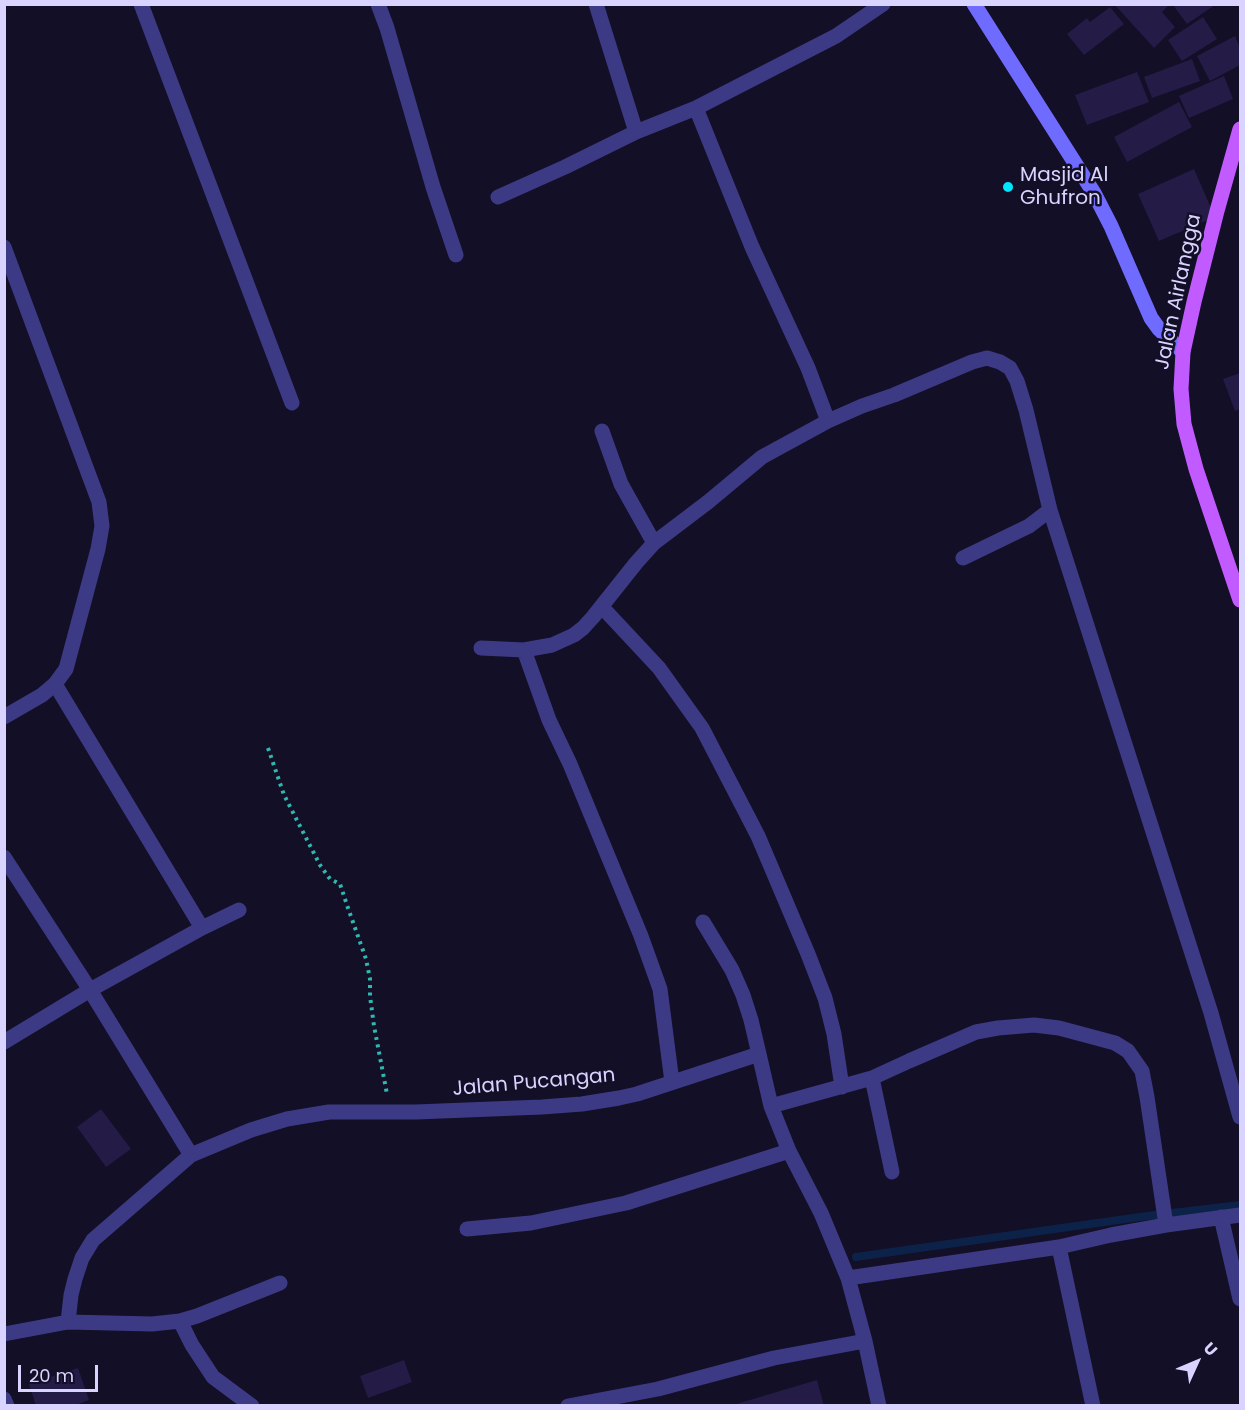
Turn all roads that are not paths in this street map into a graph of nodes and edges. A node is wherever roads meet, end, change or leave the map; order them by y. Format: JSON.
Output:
{"nodes":[{"id":1,"x":141,"y":4,"type":"edge"},
{"id":2,"x":378,"y":4,"type":"edge"},
{"id":3,"x":596,"y":4,"type":"edge"},
{"id":4,"x":883,"y":4,"type":"edge"},
{"id":5,"x":974,"y":4,"type":"edge"},
{"id":6,"x":696,"y":108,"type":"junction"},
{"id":7,"x":1240,"y":129,"type":"edge"},
{"id":8,"x":636,"y":132,"type":"junction"},
{"id":9,"x":498,"y":197,"type":"dead end"},
{"id":10,"x":4,"y":247,"type":"edge"},
{"id":11,"x":456,"y":255,"type":"dead end"},
{"id":12,"x":1183,"y":352,"type":"junction"},
{"id":13,"x":292,"y":403,"type":"dead end"},
{"id":14,"x":828,"y":422,"type":"junction"},
{"id":15,"x":602,"y":431,"type":"dead end"},
{"id":16,"x":1050,"y":510,"type":"junction"},
{"id":17,"x":654,"y":543,"type":"junction"},
{"id":18,"x":963,"y":558,"type":"dead end"},
{"id":19,"x":1240,"y":600,"type":"edge"},
{"id":20,"x":602,"y":607,"type":"junction"},
{"id":21,"x":481,"y":648,"type":"dead end"},
{"id":22,"x":524,"y":650,"type":"junction"},
{"id":23,"x":55,"y":684,"type":"junction"},
{"id":24,"x":4,"y":717,"type":"edge"},
{"id":25,"x":4,"y":857,"type":"edge"},
{"id":26,"x":239,"y":910,"type":"dead end"},
{"id":27,"x":703,"y":922,"type":"dead end"},
{"id":28,"x":202,"y":928,"type":"junction"},
{"id":29,"x":90,"y":990,"type":"junction"},
{"id":30,"x":4,"y":1042,"type":"edge"},
{"id":31,"x":759,"y":1054,"type":"junction"},
{"id":32,"x":872,"y":1078,"type":"junction"},
{"id":33,"x":672,"y":1082,"type":"junction"},
{"id":34,"x":842,"y":1087,"type":"junction"},
{"id":35,"x":771,"y":1106,"type":"junction"},
{"id":36,"x":1240,"y":1117,"type":"edge"},
{"id":37,"x":789,"y":1150,"type":"junction"},
{"id":38,"x":191,"y":1155,"type":"junction"},
{"id":39,"x":892,"y":1172,"type":"dead end"},
{"id":40,"x":1240,"y":1215,"type":"edge"},
{"id":41,"x":1221,"y":1217,"type":"junction"},
{"id":42,"x":1165,"y":1224,"type":"junction"},
{"id":43,"x":467,"y":1229,"type":"dead end"},
{"id":44,"x":1059,"y":1247,"type":"junction"},
{"id":45,"x":848,"y":1278,"type":"junction"},
{"id":46,"x":280,"y":1283,"type":"dead end"},
{"id":47,"x":1240,"y":1299,"type":"edge"},
{"id":48,"x":180,"y":1321,"type":"junction"},
{"id":49,"x":68,"y":1322,"type":"junction"},
{"id":50,"x":4,"y":1334,"type":"edge"},
{"id":51,"x":865,"y":1341,"type":"junction"},
{"id":52,"x":4,"y":1399,"type":"edge"},
{"id":53,"x":7,"y":1406,"type":"edge"},
{"id":54,"x":252,"y":1406,"type":"edge"},
{"id":55,"x":568,"y":1406,"type":"edge"},
{"id":56,"x":879,"y":1406,"type":"edge"},
{"id":57,"x":1094,"y":1406,"type":"edge"}],
"edges":[{"from":1,"to":13,"type":"street"},
{"from":2,"to":11,"type":"street"},
{"from":3,"to":8,"type":"street"},
{"from":4,"to":6,"type":"street"},
{"from":5,"to":12,"type":"street"},
{"from":6,"to":8,"type":"street"},
{"from":6,"to":14,"type":"street"},
{"from":7,"to":12,"type":"main road","name":"Jalan Airlangga"},
{"from":8,"to":9,"type":"street"},
{"from":10,"to":23,"type":"street"},
{"from":12,"to":19,"type":"main road","name":"Jalan Airlangga"},
{"from":14,"to":16,"type":"street"},
{"from":14,"to":17,"type":"street"},
{"from":15,"to":17,"type":"street"},
{"from":16,"to":18,"type":"street"},
{"from":16,"to":36,"type":"street"},
{"from":17,"to":20,"type":"street"},
{"from":20,"to":22,"type":"street"},
{"from":20,"to":34,"type":"street"},
{"from":21,"to":22,"type":"street"},
{"from":22,"to":33,"type":"street"},
{"from":23,"to":24,"type":"street"},
{"from":23,"to":28,"type":"street"},
{"from":25,"to":29,"type":"street"},
{"from":26,"to":28,"type":"street"},
{"from":27,"to":31,"type":"street"},
{"from":28,"to":29,"type":"street"},
{"from":29,"to":30,"type":"street"},
{"from":29,"to":38,"type":"street"},
{"from":31,"to":33,"type":"street","name":"Jalan Pucangan"},
{"from":31,"to":35,"type":"street"},
{"from":32,"to":34,"type":"street"},
{"from":32,"to":39,"type":"street"},
{"from":32,"to":42,"type":"street"},
{"from":33,"to":38,"type":"street","name":"Jalan Pucangan"},
{"from":34,"to":35,"type":"street"},
{"from":35,"to":37,"type":"street"},
{"from":37,"to":43,"type":"street"},
{"from":37,"to":45,"type":"street"},
{"from":38,"to":49,"type":"street","name":"Jalan Pucangan"},
{"from":40,"to":41,"type":"street"},
{"from":41,"to":42,"type":"street"},
{"from":41,"to":47,"type":"street"},
{"from":42,"to":44,"type":"street"},
{"from":44,"to":45,"type":"street"},
{"from":44,"to":57,"type":"street"},
{"from":45,"to":51,"type":"street"},
{"from":46,"to":48,"type":"street"},
{"from":48,"to":49,"type":"street"},
{"from":48,"to":54,"type":"street"},
{"from":49,"to":50,"type":"street"},
{"from":51,"to":55,"type":"street"},
{"from":51,"to":56,"type":"street"},
{"from":52,"to":53,"type":"street"}]}
